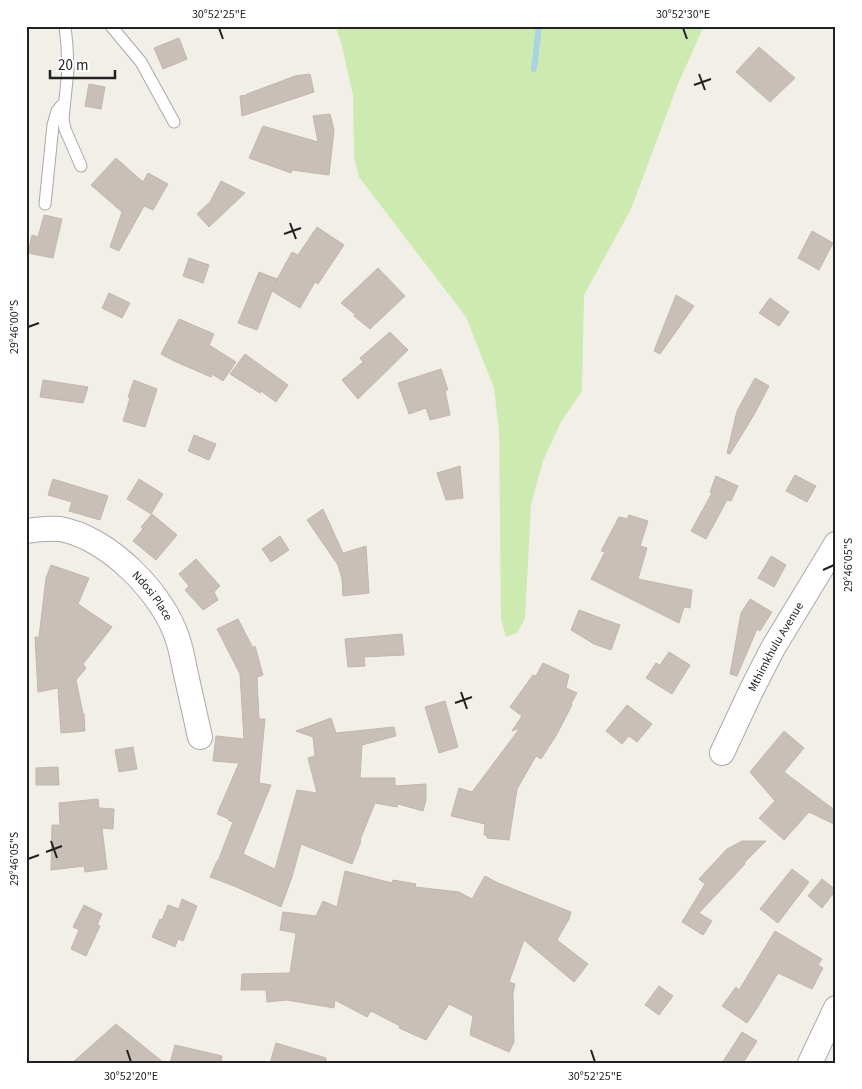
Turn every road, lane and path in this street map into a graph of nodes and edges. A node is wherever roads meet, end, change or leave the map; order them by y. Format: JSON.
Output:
{"nodes":[{"id":1,"x":65,"y":26,"type":"edge"},
{"id":2,"x":111,"y":26,"type":"edge"},
{"id":3,"x":65,"y":102,"type":"junction"},
{"id":4,"x":174,"y":122,"type":"dead end"},
{"id":5,"x":81,"y":166,"type":"dead end"},
{"id":6,"x":45,"y":204,"type":"dead end"},
{"id":7,"x":26,"y":531,"type":"edge"},
{"id":8,"x":836,"y":544,"type":"edge"},
{"id":9,"x":200,"y":737,"type":"dead end"},
{"id":10,"x":722,"y":753,"type":"dead end"},
{"id":11,"x":836,"y":1008,"type":"edge"},
{"id":12,"x":810,"y":1063,"type":"edge"}],
"edges":[{"from":1,"to":3,"type":"lane"},
{"from":2,"to":4,"type":"lane"},
{"from":3,"to":5,"type":"lane"},
{"from":3,"to":6,"type":"lane"},
{"from":7,"to":9,"type":"street","name":"Ndosi Place"},
{"from":8,"to":10,"type":"street","name":"Mthimkhulu Avenue"},
{"from":11,"to":12,"type":"street"}]}
